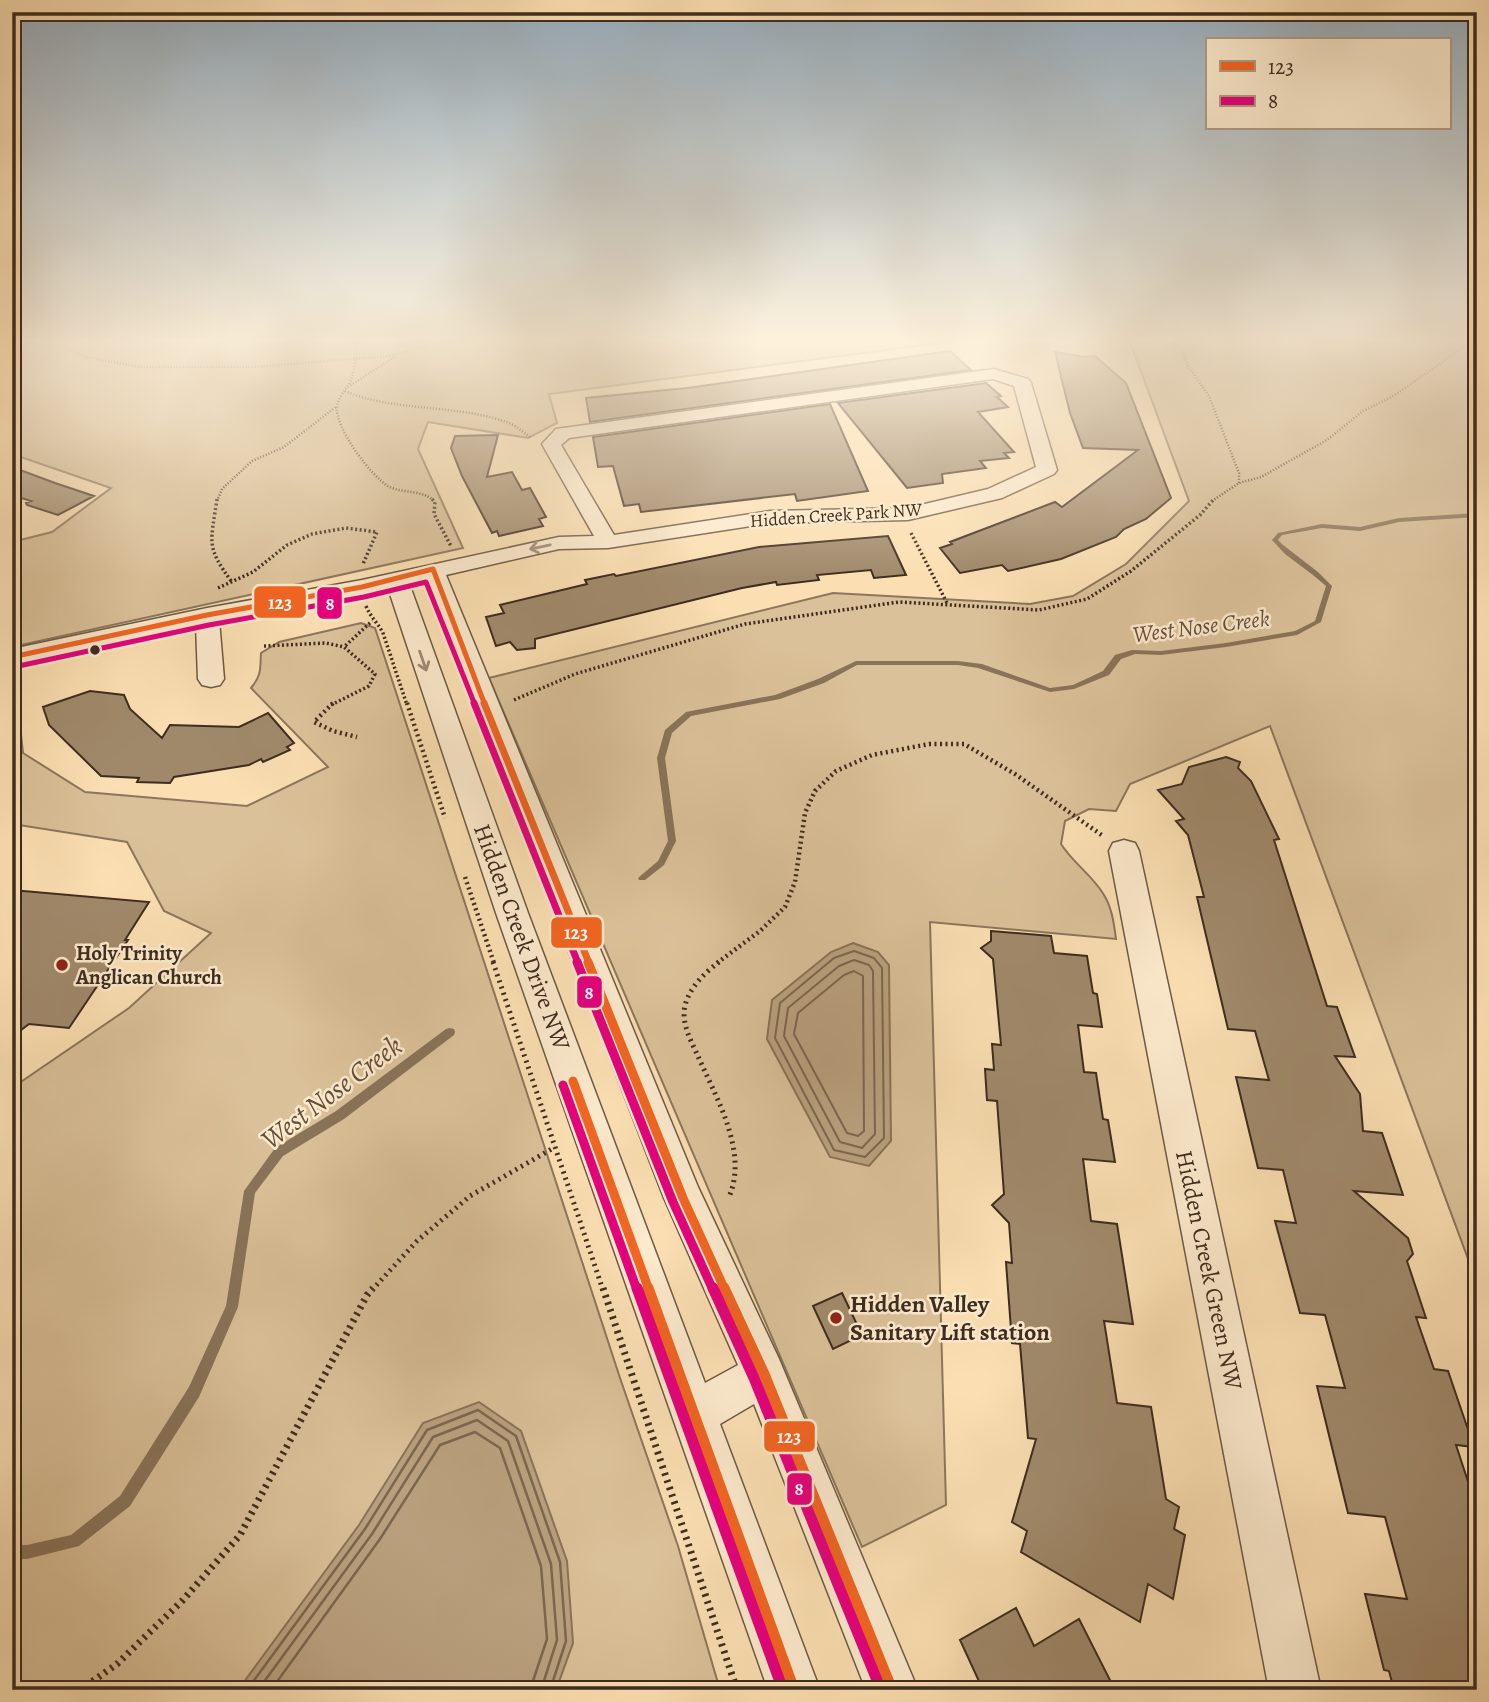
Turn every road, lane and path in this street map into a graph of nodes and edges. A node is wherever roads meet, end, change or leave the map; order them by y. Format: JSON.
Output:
{"nodes":[{"id":1,"x":321,"y":418,"type":"edge"},
{"id":2,"x":339,"y":418,"type":"edge"},
{"id":3,"x":484,"y":418,"type":"edge"},
{"id":4,"x":669,"y":418,"type":"edge"},
{"id":5,"x":1032,"y":418,"type":"edge"},
{"id":6,"x":1218,"y":418,"type":"edge"},
{"id":7,"x":1354,"y":418,"type":"edge"},
{"id":8,"x":527,"y":436,"type":"dead end"},
{"id":9,"x":1239,"y":483,"type":"junction"},
{"id":10,"x":908,"y":527,"type":"dead end"},
{"id":11,"x":608,"y":542,"type":"junction"},
{"id":12,"x":365,"y":570,"type":"dead end"},
{"id":13,"x":442,"y":570,"type":"junction"},
{"id":14,"x":232,"y":582,"type":"junction"},
{"id":15,"x":398,"y":587,"type":"junction"},
{"id":16,"x":948,"y":603,"type":"junction"},
{"id":17,"x":368,"y":612,"type":"dead end"},
{"id":18,"x":208,"y":614,"type":"junction"},
{"id":19,"x":372,"y":621,"type":"junction"},
{"id":20,"x":264,"y":646,"type":"dead end"},
{"id":21,"x":344,"y":648,"type":"junction"},
{"id":22,"x":12,"y":657,"type":"edge"},
{"id":23,"x":12,"y":677,"type":"edge"},
{"id":24,"x":211,"y":679,"type":"dead end"},
{"id":25,"x":510,"y":702,"type":"dead end"},
{"id":26,"x":357,"y":737,"type":"dead end"},
{"id":27,"x":449,"y":830,"type":"dead end"},
{"id":28,"x":1124,"y":851,"type":"joint"},
{"id":29,"x":462,"y":869,"type":"dead end"},
{"id":30,"x":555,"y":1147,"type":"junction"},
{"id":31,"x":729,"y":1197,"type":"dead end"},
{"id":32,"x":764,"y":1374,"type":"junction"},
{"id":33,"x":695,"y":1413,"type":"junction"},
{"id":34,"x":80,"y":1690,"type":"edge"},
{"id":35,"x":737,"y":1690,"type":"edge"},
{"id":36,"x":794,"y":1690,"type":"edge"},
{"id":37,"x":892,"y":1690,"type":"edge"},
{"id":38,"x":1295,"y":1690,"type":"edge"}],
"edges":[{"from":1,"to":14,"type":"path"},
{"from":2,"to":13,"type":"path"},
{"from":3,"to":8,"type":"path"},
{"from":4,"to":11,"type":"street","name":"Hidden Creek Park NW"},
{"from":5,"to":11,"type":"street","name":"Hidden Creek Park NW"},
{"from":6,"to":9,"type":"path"},
{"from":7,"to":9,"type":"path"},
{"from":9,"to":16,"type":"path"},
{"from":10,"to":16,"type":"path"},
{"from":11,"to":13,"type":"street"},
{"from":12,"to":14,"type":"path"},
{"from":13,"to":15,"type":"street"},
{"from":13,"to":32,"type":"street"},
{"from":14,"to":18,"type":"path"},
{"from":15,"to":18,"type":"street"},
{"from":15,"to":33,"type":"street","name":"Hidden Creek Drive NW","one_way":true},
{"from":16,"to":25,"type":"path"},
{"from":17,"to":19,"type":"path"},
{"from":18,"to":22,"type":"street"},
{"from":18,"to":23,"type":"street"},
{"from":18,"to":24,"type":"street"},
{"from":19,"to":21,"type":"path"},
{"from":19,"to":27,"type":"path"},
{"from":20,"to":21,"type":"path"},
{"from":21,"to":26,"type":"path"},
{"from":28,"to":31,"type":"path"},
{"from":28,"to":38,"type":"street","name":"Hidden Creek Green NW"},
{"from":29,"to":30,"type":"path"},
{"from":30,"to":34,"type":"path"},
{"from":30,"to":35,"type":"path"},
{"from":32,"to":33,"type":"street"},
{"from":32,"to":37,"type":"street"},
{"from":33,"to":36,"type":"street","name":"Hidden Creek Drive NW"}]}
